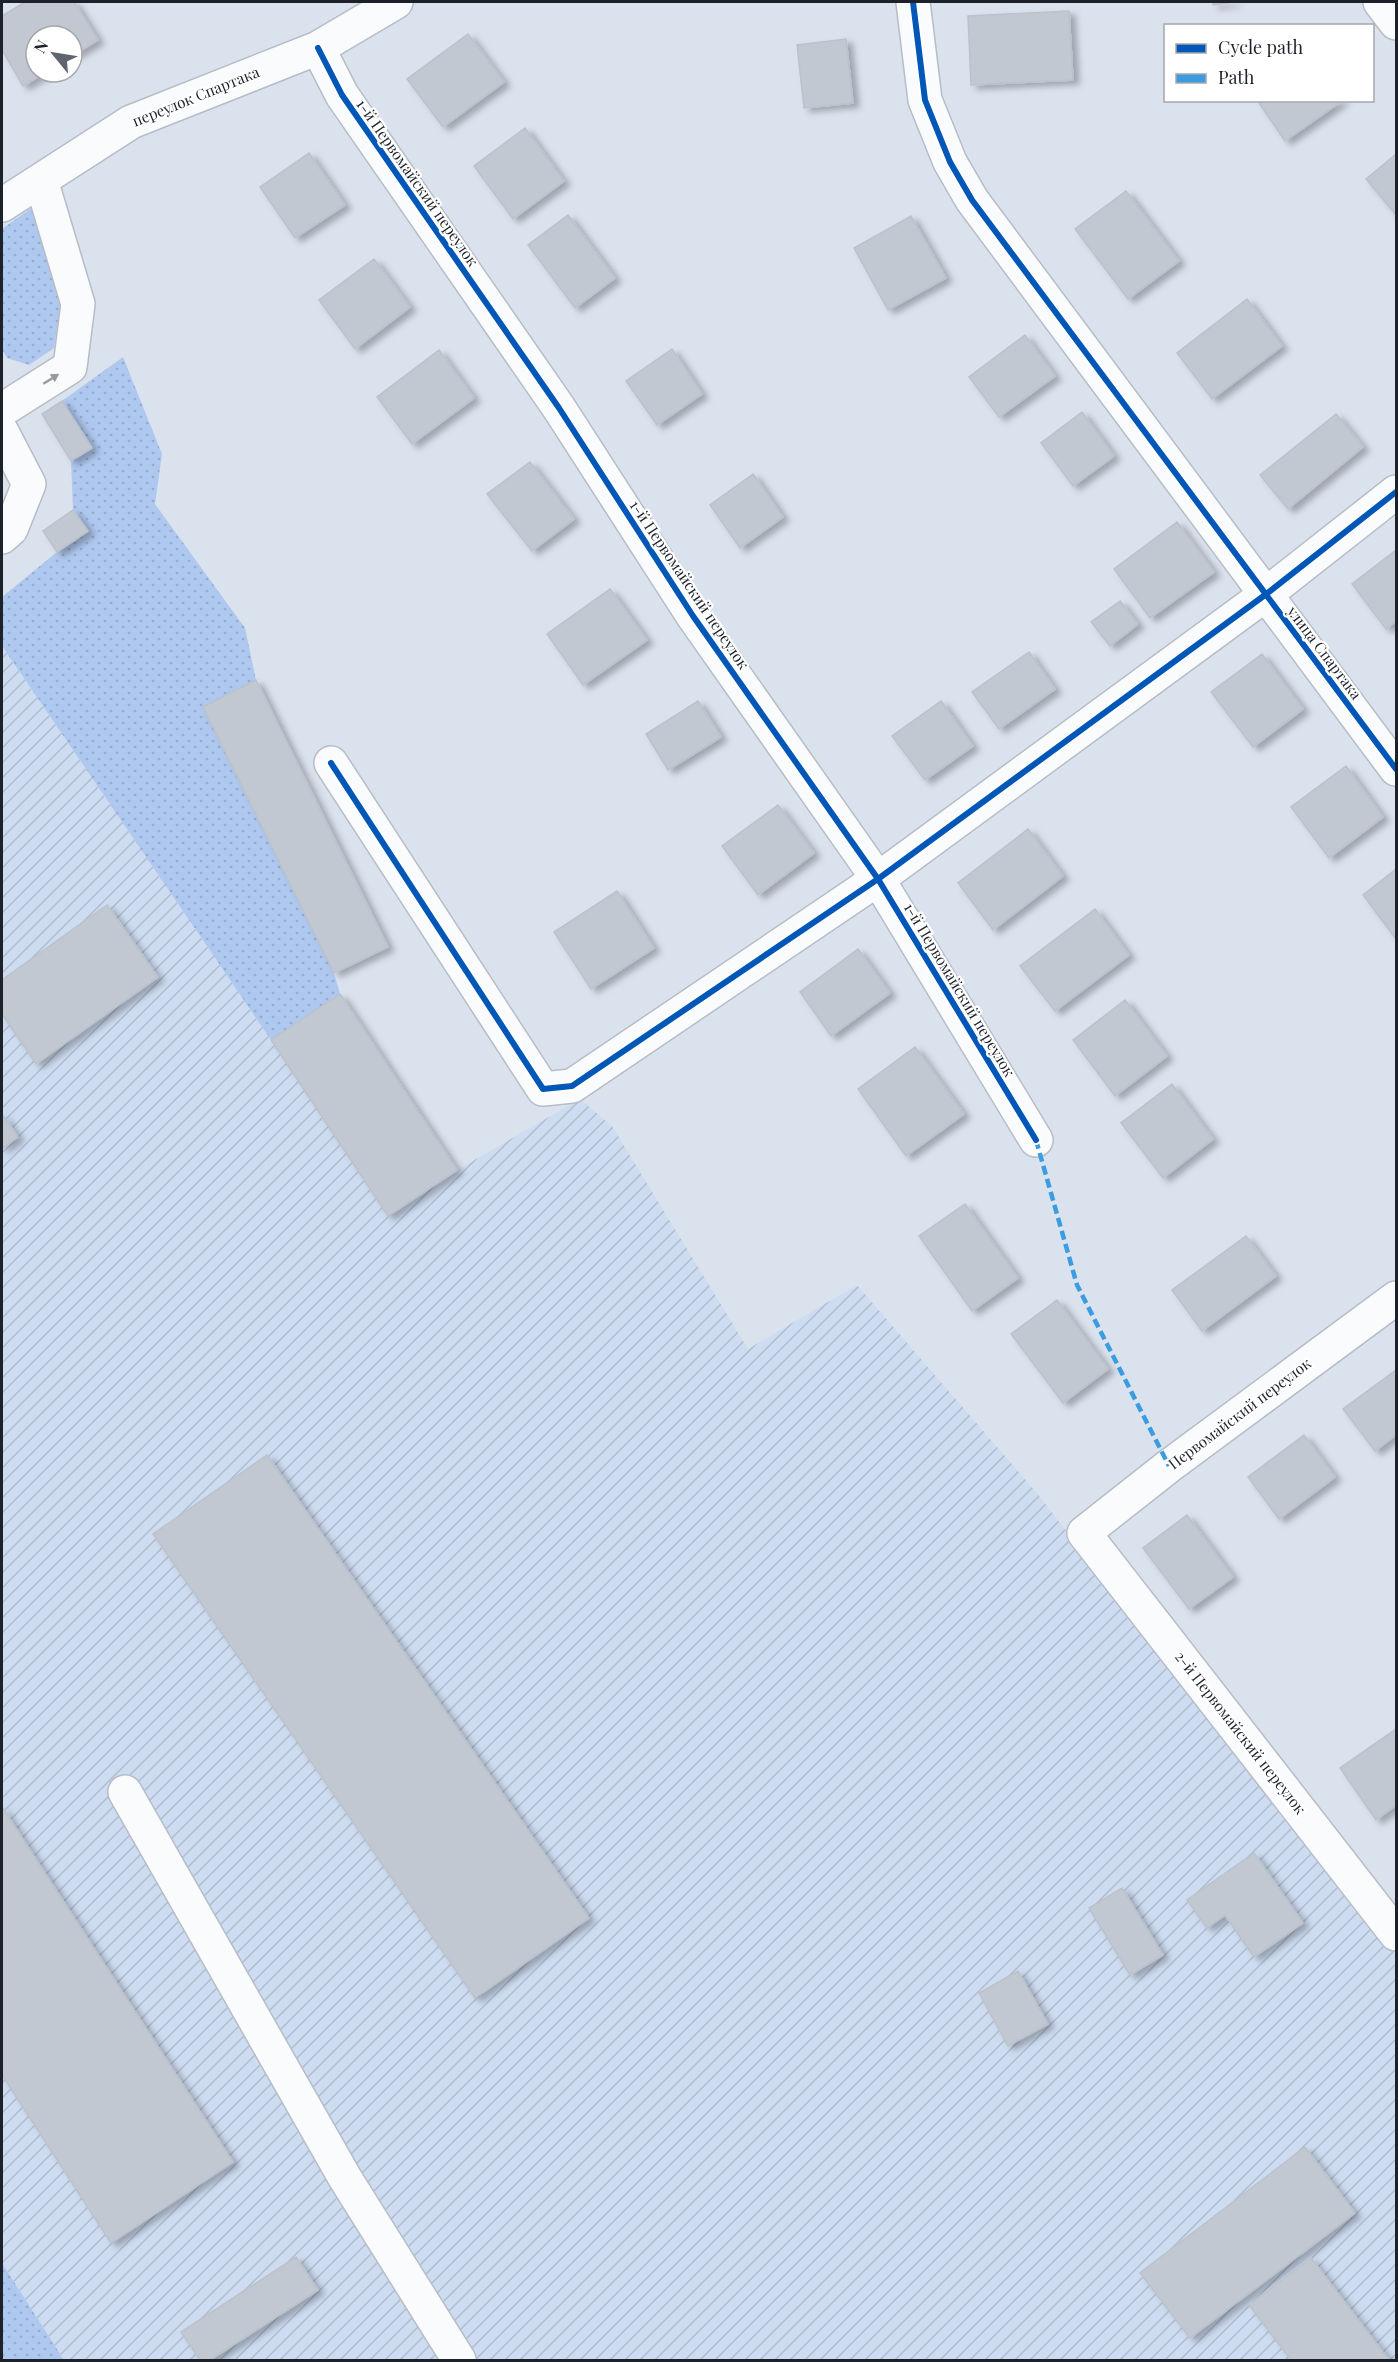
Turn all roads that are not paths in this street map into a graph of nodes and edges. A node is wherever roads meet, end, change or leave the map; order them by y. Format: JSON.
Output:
{"nodes":[{"id":1,"x":396,"y":2,"type":"edge"},
{"id":2,"x":913,"y":2,"type":"edge"},
{"id":3,"x":1380,"y":2,"type":"edge"},
{"id":4,"x":1396,"y":23,"type":"edge"},
{"id":5,"x":318,"y":48,"type":"junction"},
{"id":6,"x":41,"y":180,"type":"junction"},
{"id":7,"x":2,"y":205,"type":"edge"},
{"id":8,"x":2,"y":410,"type":"edge"},
{"id":9,"x":2,"y":432,"type":"edge"},
{"id":10,"x":1396,"y":492,"type":"edge"},
{"id":11,"x":2,"y":537,"type":"edge"},
{"id":12,"x":1264,"y":595,"type":"junction"},
{"id":13,"x":331,"y":763,"type":"dead end"},
{"id":14,"x":1396,"y":769,"type":"edge"},
{"id":15,"x":878,"y":879,"type":"junction"},
{"id":16,"x":1036,"y":1140,"type":"dead end"},
{"id":17,"x":1396,"y":1298,"type":"edge"},
{"id":18,"x":1084,"y":1533,"type":"joint"},
{"id":19,"x":125,"y":1792,"type":"dead end"},
{"id":20,"x":1396,"y":1934,"type":"edge"},
{"id":21,"x":459,"y":2361,"type":"edge"}],
"edges":[{"from":1,"to":5,"type":"street","name":"переулок Спартака"},
{"from":2,"to":12,"type":"street","name":"улица Спартака"},
{"from":3,"to":4,"type":"street"},
{"from":5,"to":6,"type":"street","name":"переулок Спартака"},
{"from":5,"to":15,"type":"street","name":"1-й Первомайский переулок"},
{"from":6,"to":7,"type":"street","name":"переулок Спартака"},
{"from":8,"to":6,"type":"street","one_way":true},
{"from":9,"to":11,"type":"street"},
{"from":10,"to":12,"type":"street"},
{"from":12,"to":14,"type":"street","name":"улица Спартака"},
{"from":12,"to":15,"type":"street"},
{"from":13,"to":15,"type":"street"},
{"from":15,"to":16,"type":"street","name":"1-й Первомайский переулок"},
{"from":17,"to":18,"type":"street","name":"Первомайский переулок"},
{"from":18,"to":20,"type":"street","name":"2-й Первомайский переулок"},
{"from":19,"to":21,"type":"street"}]}
